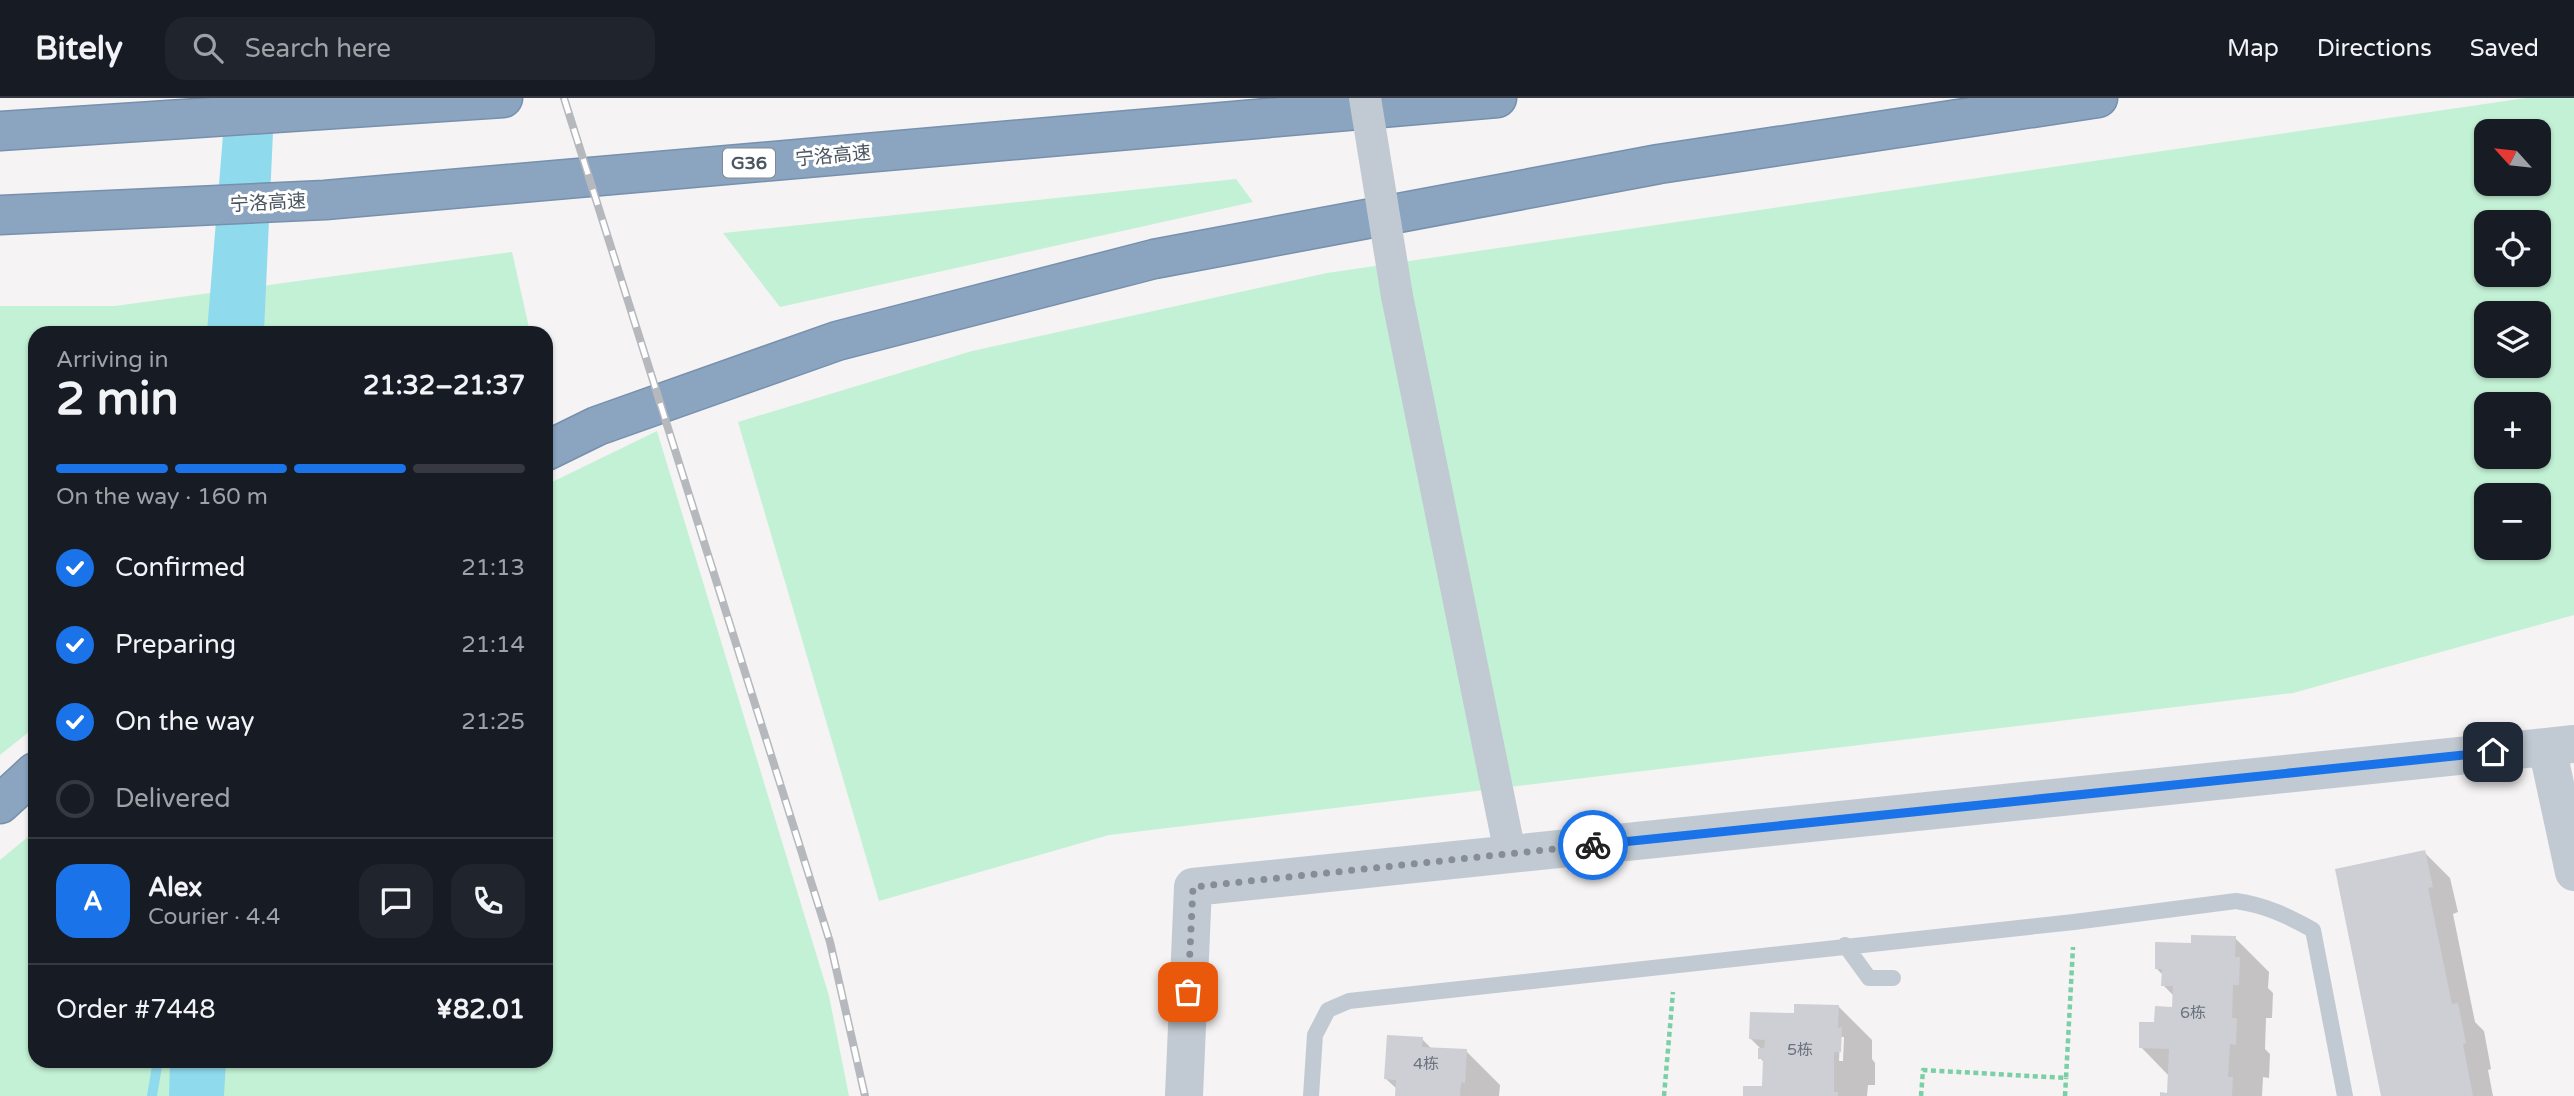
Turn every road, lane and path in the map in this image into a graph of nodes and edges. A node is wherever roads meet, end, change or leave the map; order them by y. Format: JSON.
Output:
{"nodes":[{"id":1,"x":503,"y":98,"type":"edge"},
{"id":2,"x":1365,"y":98,"type":"edge"},
{"id":3,"x":1497,"y":98,"type":"edge"},
{"id":4,"x":2098,"y":98,"type":"edge"},
{"id":5,"x":0,"y":131,"type":"edge"},
{"id":6,"x":325,"y":200,"type":"junction"},
{"id":7,"x":0,"y":215,"type":"edge"},
{"id":8,"x":0,"y":241,"type":"edge"},
{"id":9,"x":553,"y":448,"type":"edge"},
{"id":10,"x":2561,"y":746,"type":"edge"},
{"id":11,"x":28,"y":778,"type":"edge"},
{"id":12,"x":0,"y":803,"type":"edge"},
{"id":13,"x":1510,"y":853,"type":"junction"},
{"id":14,"x":2574,"y":872,"type":"edge"},
{"id":15,"x":2074,"y":922,"type":"junction"},
{"id":16,"x":1845,"y":945,"type":"junction"},
{"id":17,"x":1675,"y":964,"type":"junction"},
{"id":18,"x":1893,"y":978,"type":"dead end"},
{"id":19,"x":2066,"y":1077,"type":"junction"},
{"id":20,"x":1184,"y":1096,"type":"edge"},
{"id":21,"x":1311,"y":1096,"type":"edge"},
{"id":22,"x":1664,"y":1096,"type":"edge"},
{"id":23,"x":1921,"y":1096,"type":"edge"},
{"id":24,"x":2065,"y":1096,"type":"edge"},
{"id":25,"x":2345,"y":1096,"type":"edge"}],
"edges":[{"from":1,"to":5,"type":"highway"},
{"from":2,"to":13,"type":"street","bridge":true},
{"from":3,"to":6,"type":"highway","name":"宁洛高速","number":"G36"},
{"from":4,"to":9,"type":"highway"},
{"from":6,"to":7,"type":"highway","name":"宁洛高速","number":"G36"},
{"from":6,"to":8,"type":"highway"},
{"from":10,"to":13,"type":"street"},
{"from":10,"to":14,"type":"street"},
{"from":11,"to":12,"type":"highway"},
{"from":13,"to":20,"type":"street"},
{"from":15,"to":16,"type":"lane"},
{"from":15,"to":19,"type":"path"},
{"from":15,"to":25,"type":"lane"},
{"from":16,"to":17,"type":"lane"},
{"from":16,"to":18,"type":"lane"},
{"from":17,"to":21,"type":"lane"},
{"from":17,"to":22,"type":"path"},
{"from":19,"to":23,"type":"path"},
{"from":19,"to":24,"type":"path"}]}
